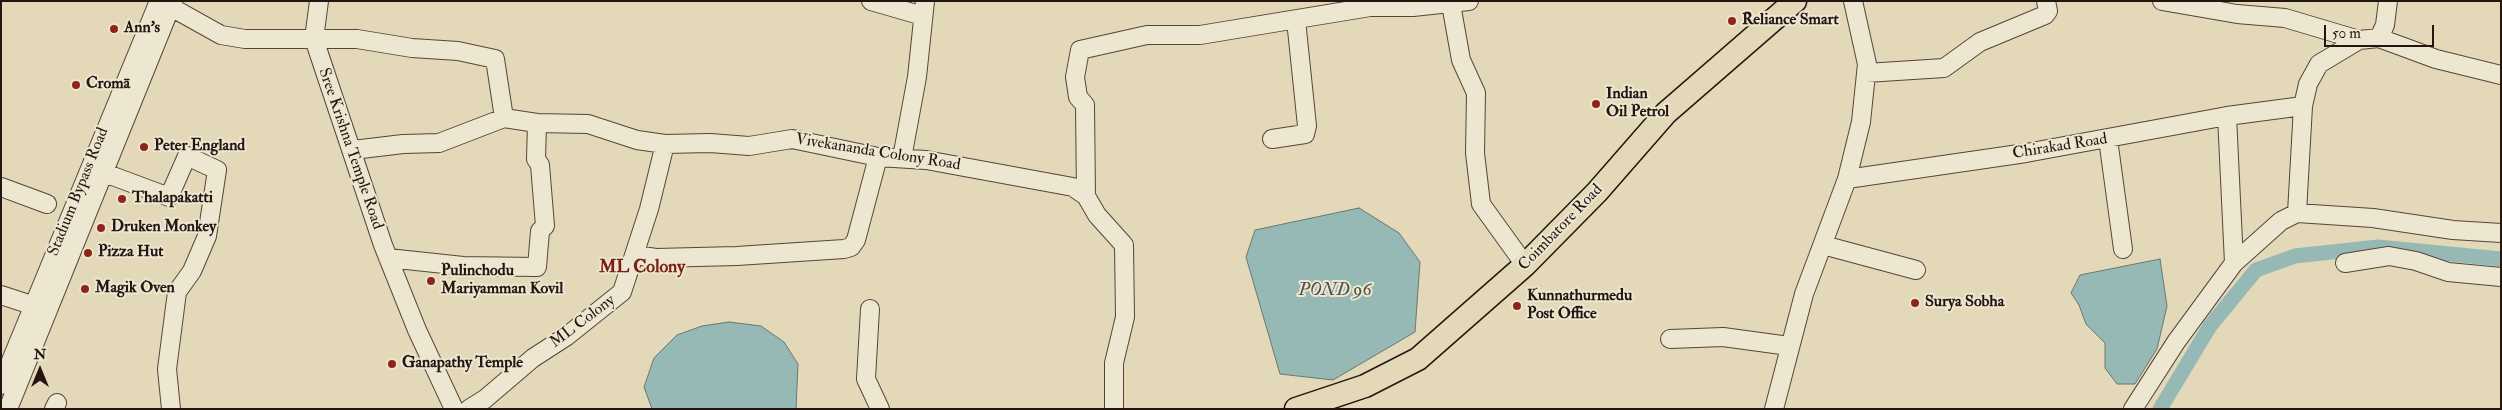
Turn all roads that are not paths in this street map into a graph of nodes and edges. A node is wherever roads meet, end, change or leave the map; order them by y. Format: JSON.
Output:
{"nodes":[{"id":1,"x":319,"y":1,"type":"edge"},
{"id":2,"x":871,"y":1,"type":"edge"},
{"id":3,"x":1469,"y":1,"type":"edge"},
{"id":4,"x":1795,"y":1,"type":"edge"},
{"id":5,"x":1852,"y":1,"type":"edge"},
{"id":6,"x":2046,"y":1,"type":"edge"},
{"id":7,"x":2162,"y":1,"type":"edge"},
{"id":8,"x":2388,"y":1,"type":"edge"},
{"id":9,"x":165,"y":3,"type":"edge"},
{"id":10,"x":1370,"y":4,"type":"edge"},
{"id":11,"x":1451,"y":4,"type":"junction"},
{"id":12,"x":924,"y":9,"type":"edge"},
{"id":13,"x":1296,"y":20,"type":"junction"},
{"id":14,"x":2379,"y":38,"type":"junction"},
{"id":15,"x":314,"y":39,"type":"junction"},
{"id":16,"x":2359,"y":40,"type":"junction"},
{"id":17,"x":1866,"y":73,"type":"junction"},
{"id":18,"x":2501,"y":75,"type":"edge"},
{"id":19,"x":2303,"y":106,"type":"junction"},
{"id":20,"x":2226,"y":116,"type":"junction"},
{"id":21,"x":504,"y":118,"type":"junction"},
{"id":22,"x":537,"y":123,"type":"junction"},
{"id":23,"x":1272,"y":139,"type":"dead end"},
{"id":24,"x":2108,"y":139,"type":"junction"},
{"id":25,"x":665,"y":144,"type":"junction"},
{"id":26,"x":353,"y":150,"type":"junction"},
{"id":27,"x":878,"y":157,"type":"junction"},
{"id":28,"x":902,"y":158,"type":"junction"},
{"id":29,"x":102,"y":172,"type":"junction"},
{"id":30,"x":1847,"y":179,"type":"junction"},
{"id":31,"x":1,"y":187,"type":"edge"},
{"id":32,"x":1086,"y":196,"type":"junction"},
{"id":33,"x":47,"y":204,"type":"dead end"},
{"id":34,"x":2297,"y":213,"type":"junction"},
{"id":35,"x":2501,"y":234,"type":"edge"},
{"id":36,"x":1822,"y":245,"type":"junction"},
{"id":37,"x":2123,"y":249,"type":"dead end"},
{"id":38,"x":635,"y":255,"type":"junction"},
{"id":39,"x":388,"y":258,"type":"junction"},
{"id":40,"x":2234,"y":263,"type":"junction"},
{"id":41,"x":2345,"y":263,"type":"dead end"},
{"id":42,"x":1525,"y":265,"type":"junction"},
{"id":43,"x":1916,"y":270,"type":"dead end"},
{"id":44,"x":2501,"y":277,"type":"edge"},
{"id":45,"x":1,"y":295,"type":"edge"},
{"id":46,"x":40,"y":307,"type":"junction"},
{"id":47,"x":870,"y":309,"type":"dead end"},
{"id":48,"x":1670,"y":339,"type":"dead end"},
{"id":49,"x":1789,"y":346,"type":"junction"},
{"id":50,"x":1,"y":384,"type":"edge"},
{"id":51,"x":8,"y":409,"type":"edge"},
{"id":52,"x":171,"y":409,"type":"edge"},
{"id":53,"x":454,"y":409,"type":"edge"},
{"id":54,"x":469,"y":409,"type":"edge"},
{"id":55,"x":880,"y":409,"type":"edge"},
{"id":56,"x":1114,"y":409,"type":"edge"},
{"id":57,"x":1296,"y":409,"type":"edge"},
{"id":58,"x":1774,"y":409,"type":"edge"},
{"id":59,"x":2133,"y":409,"type":"edge"}],
"edges":[{"from":1,"to":15,"type":"street"},
{"from":2,"to":12,"type":"street"},
{"from":3,"to":11,"type":"street"},
{"from":4,"to":42,"type":"main road","name":"Coimbatore Road"},
{"from":5,"to":17,"type":"street"},
{"from":6,"to":17,"type":"street"},
{"from":7,"to":16,"type":"street"},
{"from":8,"to":14,"type":"street"},
{"from":9,"to":15,"type":"street"},
{"from":9,"to":29,"type":"street","name":"Stadium Bypass Road"},
{"from":9,"to":46,"type":"street","name":"Stadium Bypass Road"},
{"from":10,"to":11,"type":"street"},
{"from":10,"to":13,"type":"street"},
{"from":11,"to":42,"type":"street"},
{"from":12,"to":28,"type":"street"},
{"from":13,"to":23,"type":"street"},
{"from":13,"to":32,"type":"street"},
{"from":14,"to":16,"type":"street"},
{"from":14,"to":18,"type":"street"},
{"from":15,"to":21,"type":"street"},
{"from":15,"to":26,"type":"street","name":"Sree Krishna Temple Road"},
{"from":16,"to":19,"type":"street"},
{"from":17,"to":30,"type":"street"},
{"from":19,"to":20,"type":"street","name":"Chirakad Road"},
{"from":19,"to":34,"type":"street"},
{"from":20,"to":24,"type":"street","name":"Chirakad Road"},
{"from":20,"to":40,"type":"street"},
{"from":21,"to":22,"type":"street","name":"Vivekananda Colony Road"},
{"from":21,"to":26,"type":"street"},
{"from":22,"to":25,"type":"street","name":"Vivekananda Colony Road"},
{"from":22,"to":39,"type":"street"},
{"from":24,"to":30,"type":"street","name":"Chirakad Road"},
{"from":24,"to":37,"type":"street"},
{"from":25,"to":27,"type":"street","name":"Vivekananda Colony Road"},
{"from":25,"to":38,"type":"street","name":"ML Colony"},
{"from":26,"to":39,"type":"street","name":"Sree Krishna Temple Road"},
{"from":27,"to":28,"type":"street","name":"Vivekananda Colony Road"},
{"from":27,"to":38,"type":"street"},
{"from":28,"to":32,"type":"street","name":"Vivekananda Colony Road"},
{"from":29,"to":46,"type":"street","name":"Stadium Bypass Road"},
{"from":29,"to":52,"type":"street"},
{"from":30,"to":36,"type":"street"},
{"from":31,"to":33,"type":"street"},
{"from":32,"to":56,"type":"street"},
{"from":34,"to":35,"type":"street"},
{"from":34,"to":40,"type":"street"},
{"from":36,"to":43,"type":"street"},
{"from":36,"to":49,"type":"street"},
{"from":38,"to":54,"type":"street","name":"ML Colony"},
{"from":39,"to":53,"type":"street","name":"Sree Krishna Temple Road"},
{"from":40,"to":59,"type":"street"},
{"from":41,"to":44,"type":"street"},
{"from":42,"to":57,"type":"main road","name":"Coimbatore Road"},
{"from":45,"to":46,"type":"street"},
{"from":46,"to":50,"type":"street","name":"Stadium Bypass Road"},
{"from":46,"to":51,"type":"street","name":"Stadium Bypass Road"},
{"from":47,"to":55,"type":"street"},
{"from":48,"to":49,"type":"street"},
{"from":49,"to":58,"type":"street"}]}
